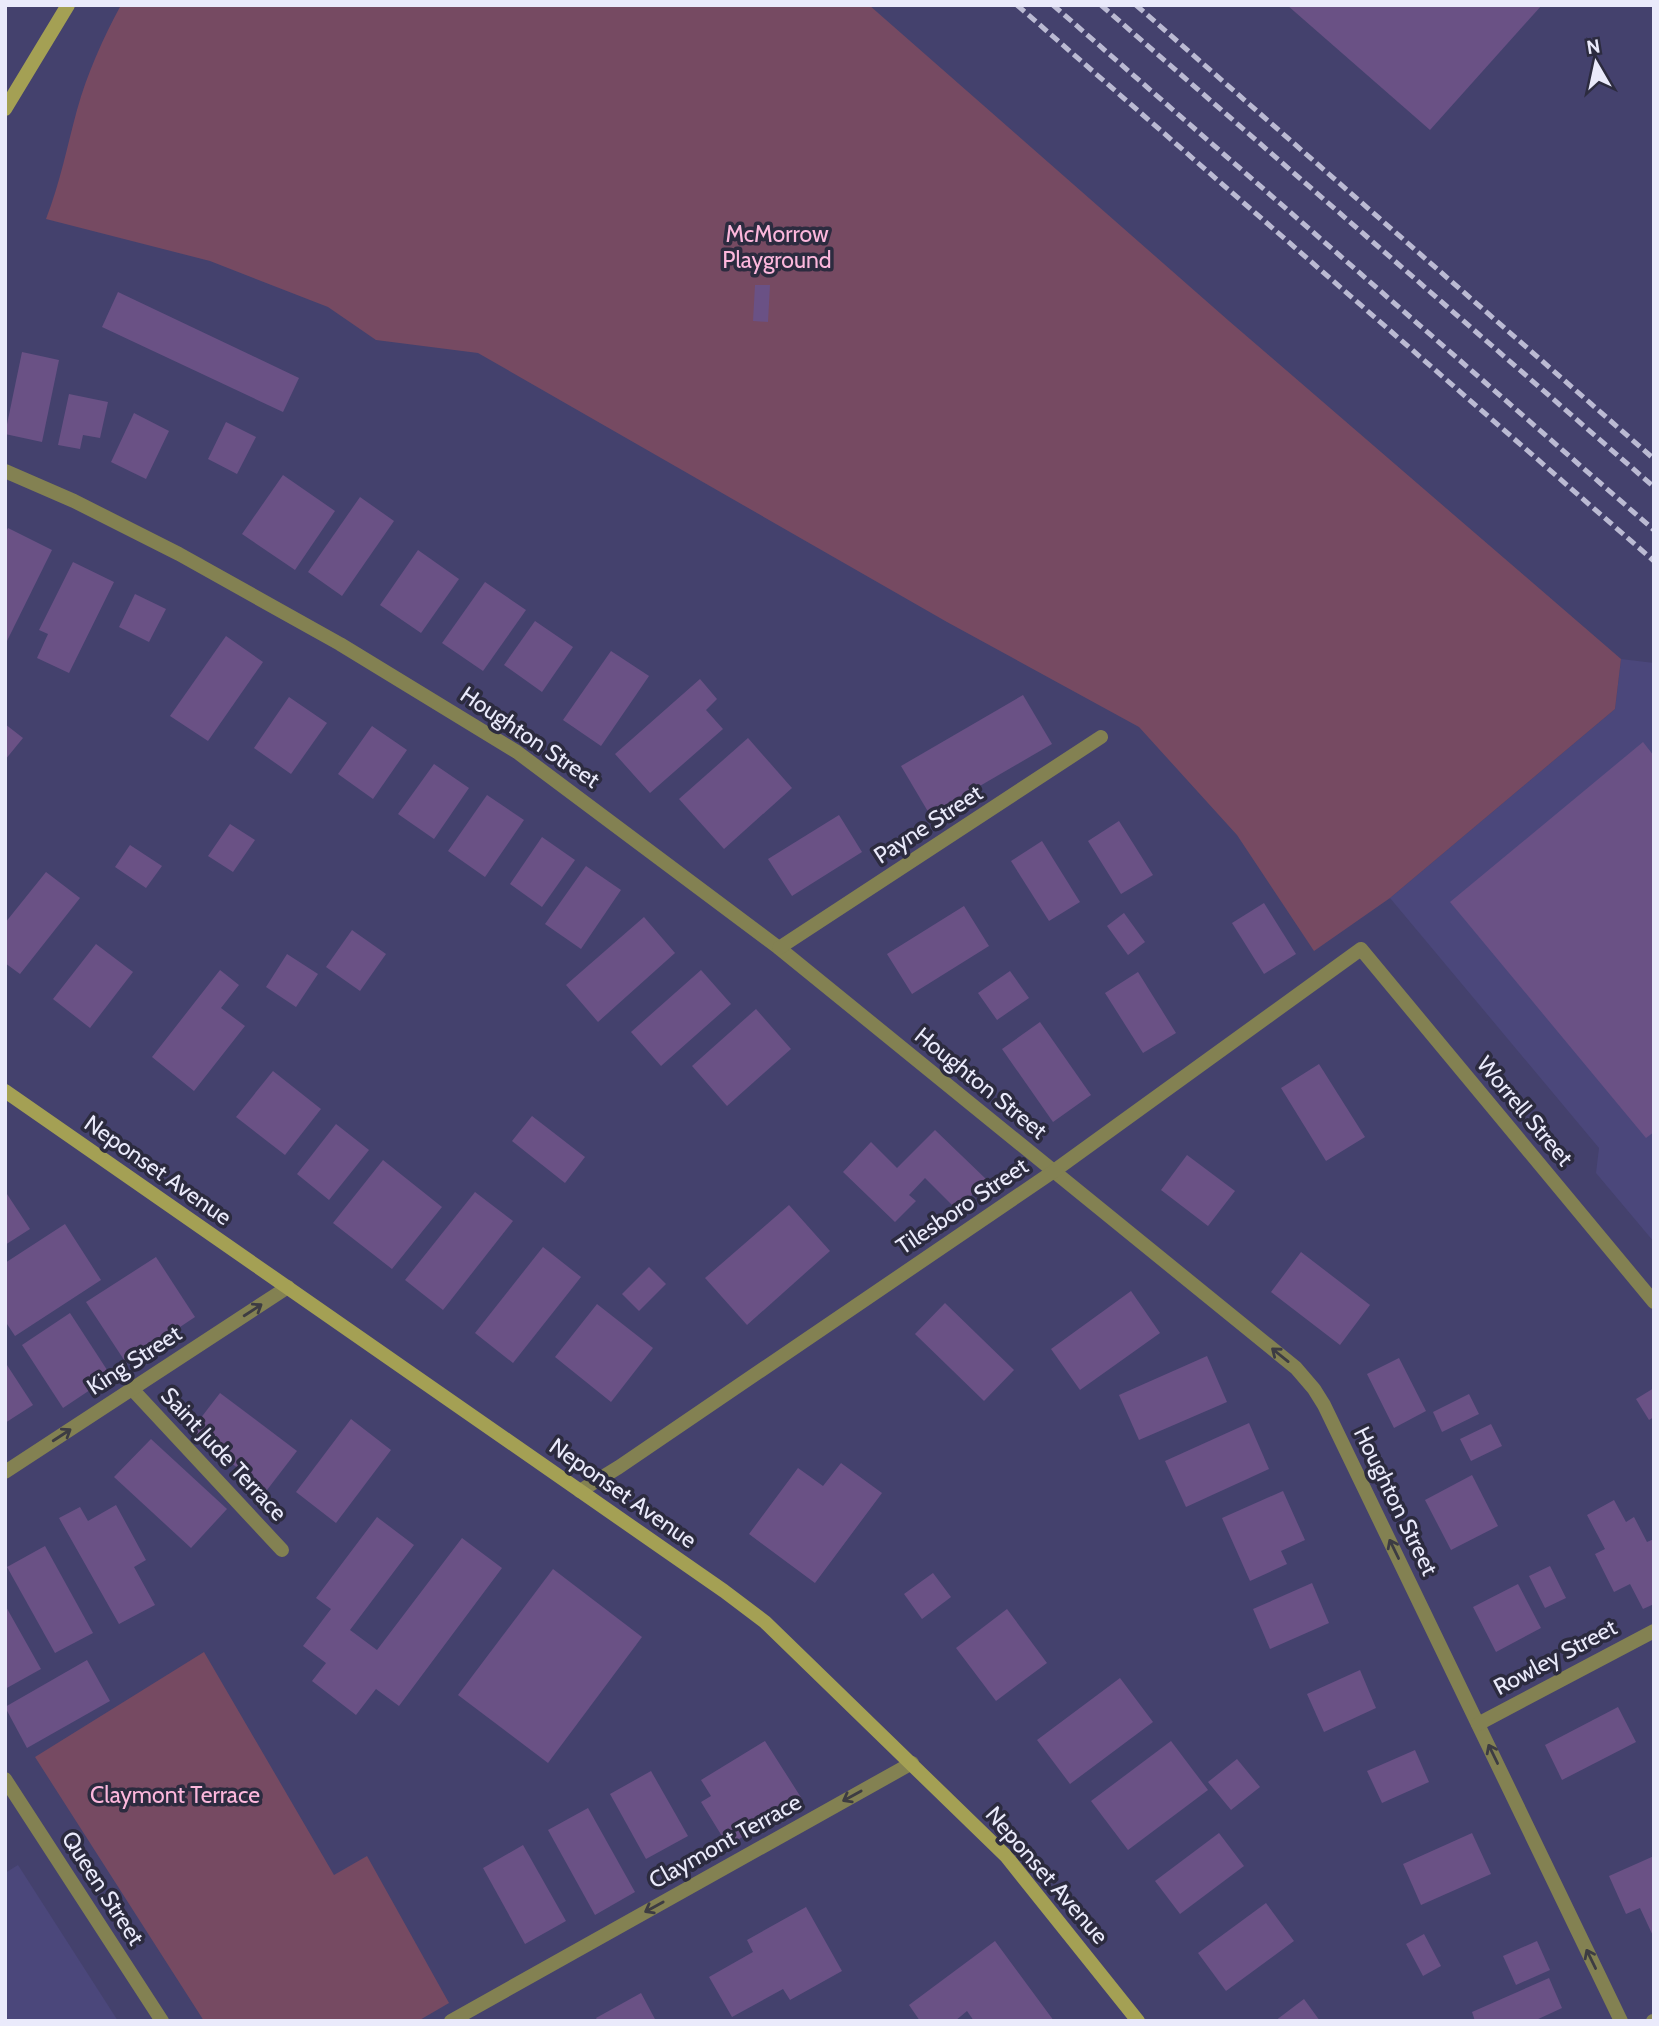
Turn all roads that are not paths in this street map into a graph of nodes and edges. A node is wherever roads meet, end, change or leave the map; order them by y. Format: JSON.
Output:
{"nodes":[{"id":1,"x":68,"y":5,"type":"edge"},
{"id":2,"x":5,"y":109,"type":"edge"},
{"id":3,"x":5,"y":471,"type":"edge"},
{"id":4,"x":1101,"y":737,"type":"dead end"},
{"id":5,"x":779,"y":948,"type":"junction"},
{"id":6,"x":1361,"y":949,"type":"joint"},
{"id":7,"x":5,"y":1091,"type":"edge"},
{"id":8,"x":1054,"y":1171,"type":"junction"},
{"id":9,"x":288,"y":1287,"type":"junction"},
{"id":10,"x":1654,"y":1303,"type":"edge"},
{"id":11,"x":132,"y":1389,"type":"junction"},
{"id":12,"x":5,"y":1472,"type":"edge"},
{"id":13,"x":580,"y":1491,"type":"junction"},
{"id":14,"x":282,"y":1550,"type":"dead end"},
{"id":15,"x":1654,"y":1631,"type":"edge"},
{"id":16,"x":1478,"y":1724,"type":"junction"},
{"id":17,"x":912,"y":1763,"type":"junction"},
{"id":18,"x":5,"y":1779,"type":"edge"},
{"id":19,"x":162,"y":2021,"type":"edge"},
{"id":20,"x":451,"y":2021,"type":"edge"},
{"id":21,"x":1138,"y":2021,"type":"edge"},
{"id":22,"x":1621,"y":2021,"type":"edge"}],
"edges":[{"from":1,"to":2,"type":"main road"},
{"from":3,"to":5,"type":"street","name":"Houghton Street"},
{"from":4,"to":5,"type":"street","name":"Payne Street"},
{"from":5,"to":8,"type":"street","name":"Houghton Street"},
{"from":6,"to":8,"type":"street","name":"Tilesboro Street"},
{"from":6,"to":10,"type":"street","name":"Worrell Street"},
{"from":7,"to":9,"type":"main road","name":"Neponset Avenue"},
{"from":8,"to":13,"type":"street","name":"Tilesboro Street"},
{"from":16,"to":8,"type":"street","name":"Houghton Street","one_way":true},
{"from":11,"to":9,"type":"street","name":"King Street","one_way":true},
{"from":9,"to":13,"type":"main road","name":"Neponset Avenue"},
{"from":12,"to":11,"type":"street","name":"King Street","one_way":true},
{"from":11,"to":14,"type":"street","name":"Saint Jude Terrace"},
{"from":13,"to":17,"type":"main road","name":"Neponset Avenue"},
{"from":15,"to":16,"type":"street","name":"Rowley Street"},
{"from":22,"to":16,"type":"street","name":"Houghton Street","one_way":true},
{"from":17,"to":20,"type":"street","name":"Claymont Terrace","one_way":true},
{"from":17,"to":21,"type":"main road","name":"Neponset Avenue"},
{"from":18,"to":19,"type":"street","name":"Queen Street"}]}
